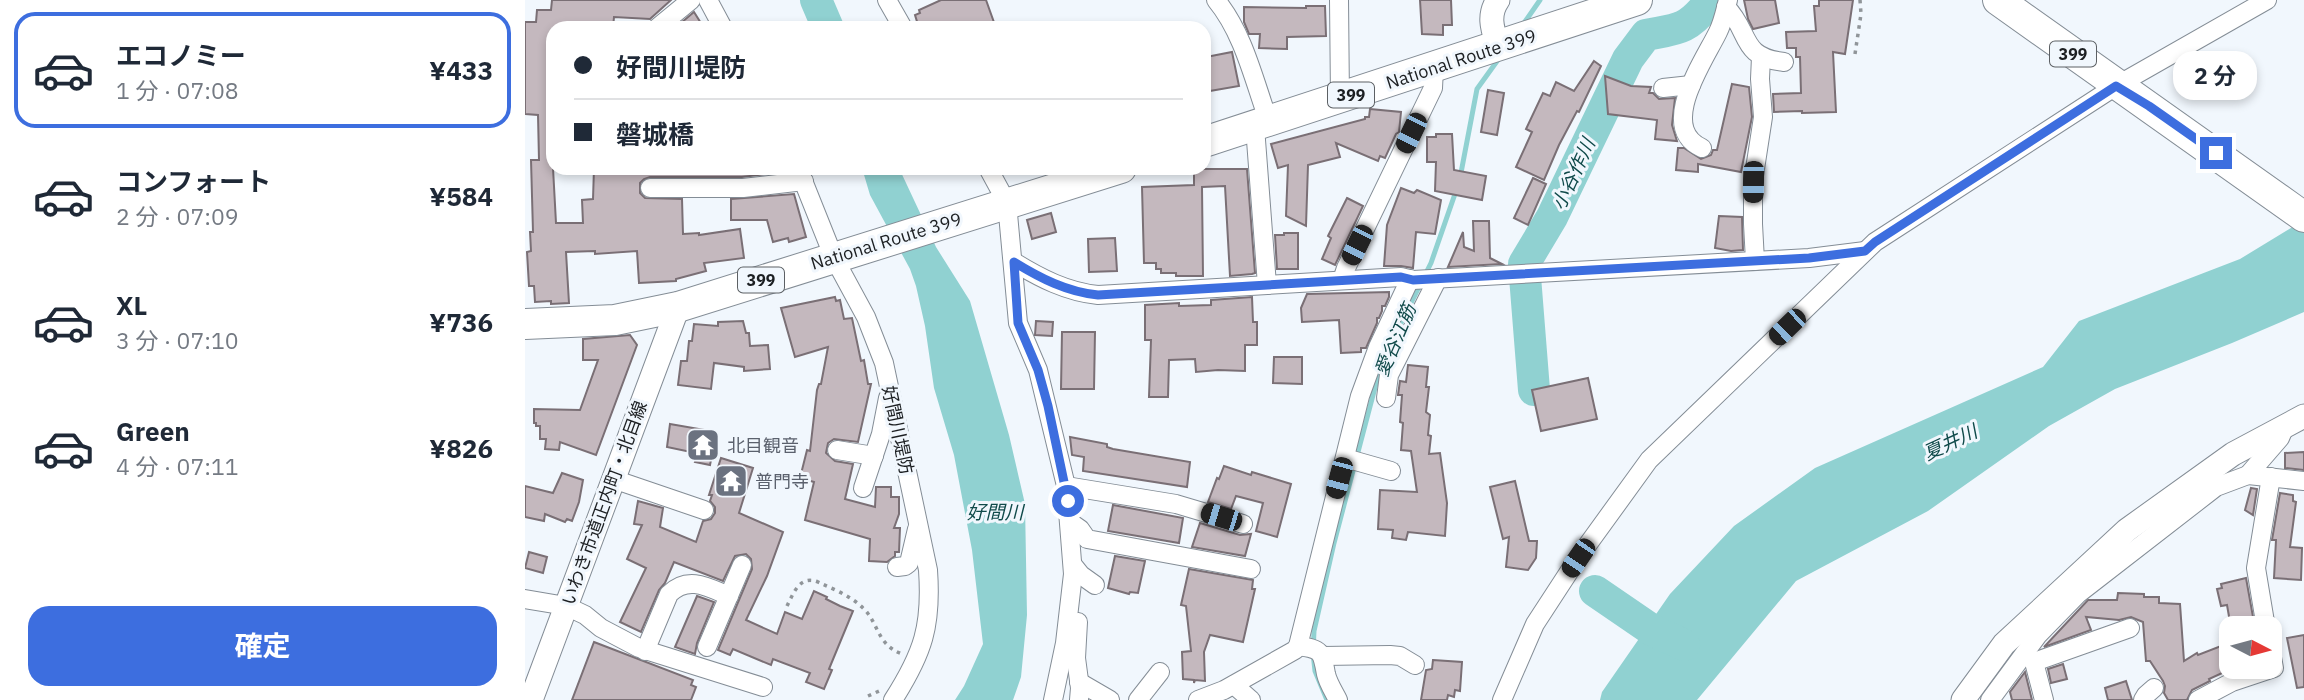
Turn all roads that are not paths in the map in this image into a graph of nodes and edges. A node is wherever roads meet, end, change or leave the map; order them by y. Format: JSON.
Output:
{"nodes":[{"id":1,"x":691,"y":0,"type":"edge"},
{"id":2,"x":708,"y":0,"type":"edge"},
{"id":3,"x":887,"y":0,"type":"edge"},
{"id":4,"x":1216,"y":0,"type":"edge"},
{"id":5,"x":1339,"y":0,"type":"edge"},
{"id":6,"x":1498,"y":0,"type":"edge"},
{"id":7,"x":1637,"y":0,"type":"edge"},
{"id":8,"x":1998,"y":0,"type":"edge"},
{"id":9,"x":2267,"y":0,"type":"edge"},
{"id":10,"x":1727,"y":4,"type":"edge"},
{"id":11,"x":666,"y":21,"type":"edge"},
{"id":12,"x":719,"y":21,"type":"edge"},
{"id":13,"x":898,"y":21,"type":"edge"},
{"id":14,"x":1498,"y":47,"type":"junction"},
{"id":15,"x":1761,"y":57,"type":"junction"},
{"id":16,"x":1784,"y":62,"type":"dead end"},
{"id":17,"x":1434,"y":68,"type":"junction"},
{"id":18,"x":1691,"y":85,"type":"junction"},
{"id":19,"x":2116,"y":86,"type":"junction"},
{"id":20,"x":1663,"y":88,"type":"dead end"},
{"id":21,"x":1340,"y":99,"type":"junction"},
{"id":22,"x":1262,"y":125,"type":"junction"},
{"id":23,"x":1211,"y":140,"type":"edge"},
{"id":24,"x":1702,"y":148,"type":"dead end"},
{"id":25,"x":797,"y":175,"type":"edge"},
{"id":26,"x":801,"y":175,"type":"edge"},
{"id":27,"x":992,"y":175,"type":"edge"},
{"id":28,"x":1098,"y":175,"type":"edge"},
{"id":29,"x":650,"y":188,"type":"dead end"},
{"id":30,"x":1007,"y":203,"type":"junction"},
{"id":31,"x":2304,"y":217,"type":"edge"},
{"id":32,"x":1865,"y":251,"type":"junction"},
{"id":33,"x":839,"y":256,"type":"junction"},
{"id":34,"x":1755,"y":261,"type":"junction"},
{"id":35,"x":1014,"y":262,"type":"junction"},
{"id":36,"x":1437,"y":278,"type":"junction"},
{"id":37,"x":1411,"y":279,"type":"junction"},
{"id":38,"x":1342,"y":280,"type":"junction"},
{"id":39,"x":1267,"y":285,"type":"junction"},
{"id":40,"x":678,"y":307,"type":"junction"},
{"id":41,"x":525,"y":324,"type":"edge"},
{"id":42,"x":890,"y":391,"type":"junction"},
{"id":43,"x":1386,"y":398,"type":"dead end"},
{"id":44,"x":2295,"y":420,"type":"edge"},
{"id":45,"x":837,"y":450,"type":"dead end"},
{"id":46,"x":874,"y":456,"type":"junction"},
{"id":47,"x":1345,"y":458,"type":"junction"},
{"id":48,"x":1391,"y":471,"type":"dead end"},
{"id":49,"x":2248,"y":475,"type":"junction"},
{"id":50,"x":2271,"y":477,"type":"junction"},
{"id":51,"x":613,"y":479,"type":"junction"},
{"id":52,"x":2304,"y":481,"type":"edge"},
{"id":53,"x":1066,"y":486,"type":"junction"},
{"id":54,"x":863,"y":488,"type":"dead end"},
{"id":55,"x":704,"y":510,"type":"dead end"},
{"id":56,"x":1070,"y":522,"type":"junction"},
{"id":57,"x":1243,"y":524,"type":"dead end"},
{"id":58,"x":918,"y":526,"type":"junction"},
{"id":59,"x":742,"y":565,"type":"dead end"},
{"id":60,"x":1073,"y":565,"type":"junction"},
{"id":61,"x":897,"y":567,"type":"dead end"},
{"id":62,"x":1251,"y":569,"type":"dead end"},
{"id":63,"x":1095,"y":585,"type":"dead end"},
{"id":64,"x":1071,"y":595,"type":"junction"},
{"id":65,"x":729,"y":596,"type":"junction"},
{"id":66,"x":525,"y":599,"type":"edge"},
{"id":67,"x":566,"y":606,"type":"junction"},
{"id":68,"x":2264,"y":616,"type":"edge"},
{"id":69,"x":2130,"y":628,"type":"dead end"},
{"id":70,"x":2004,"y":644,"type":"junction"},
{"id":71,"x":1298,"y":646,"type":"junction"},
{"id":72,"x":707,"y":647,"type":"dead end"},
{"id":73,"x":645,"y":651,"type":"junction"},
{"id":74,"x":1323,"y":656,"type":"junction"},
{"id":75,"x":1415,"y":665,"type":"dead end"},
{"id":76,"x":1160,"y":672,"type":"dead end"},
{"id":77,"x":2241,"y":679,"type":"edge"},
{"id":78,"x":1079,"y":682,"type":"junction"},
{"id":79,"x":1234,"y":685,"type":"junction"},
{"id":80,"x":763,"y":687,"type":"dead end"},
{"id":81,"x":2219,"y":696,"type":"edge"},
{"id":82,"x":531,"y":700,"type":"edge"},
{"id":83,"x":893,"y":700,"type":"edge"},
{"id":84,"x":1053,"y":700,"type":"edge"},
{"id":85,"x":1079,"y":700,"type":"edge"},
{"id":86,"x":1110,"y":700,"type":"edge"},
{"id":87,"x":1138,"y":700,"type":"edge"},
{"id":88,"x":1198,"y":700,"type":"edge"},
{"id":89,"x":1251,"y":700,"type":"edge"},
{"id":90,"x":1338,"y":700,"type":"edge"},
{"id":91,"x":1502,"y":700,"type":"edge"},
{"id":92,"x":1963,"y":700,"type":"edge"},
{"id":93,"x":1981,"y":700,"type":"edge"},
{"id":94,"x":1990,"y":700,"type":"edge"},
{"id":95,"x":2045,"y":700,"type":"edge"},
{"id":96,"x":2198,"y":700,"type":"edge"}],
"edges":[{"from":1,"to":11,"type":"street"},
{"from":2,"to":12,"type":"street"},
{"from":3,"to":13,"type":"street"},
{"from":4,"to":22,"type":"street"},
{"from":5,"to":21,"type":"street"},
{"from":6,"to":14,"type":"street"},
{"from":7,"to":14,"type":"highway","name":"National Route 399","number":"399"},
{"from":8,"to":19,"type":"highway","number":"399"},
{"from":9,"to":19,"type":"street"},
{"from":10,"to":15,"type":"street"},
{"from":10,"to":18,"type":"street"},
{"from":14,"to":17,"type":"highway","name":"National Route 399","number":"399"},
{"from":15,"to":16,"type":"street"},
{"from":15,"to":34,"type":"street"},
{"from":17,"to":21,"type":"highway","name":"National Route 399","number":"399"},
{"from":17,"to":38,"type":"street"},
{"from":18,"to":20,"type":"street"},
{"from":18,"to":24,"type":"street"},
{"from":19,"to":31,"type":"highway","number":"399"},
{"from":19,"to":32,"type":"street"},
{"from":21,"to":22,"type":"highway","name":"National Route 399","number":"399"},
{"from":22,"to":23,"type":"highway","name":"National Route 399","number":"399"},
{"from":22,"to":39,"type":"street"},
{"from":25,"to":29,"type":"street"},
{"from":26,"to":33,"type":"street","name":"好間川堤防"},
{"from":27,"to":30,"type":"street"},
{"from":28,"to":30,"type":"highway","name":"National Route 399","number":"399"},
{"from":30,"to":33,"type":"highway","name":"National Route 399","number":"399"},
{"from":30,"to":35,"type":"street"},
{"from":32,"to":34,"type":"street"},
{"from":32,"to":91,"type":"street"},
{"from":33,"to":40,"type":"highway","name":"National Route 399","number":"399"},
{"from":33,"to":42,"type":"street","name":"好間川堤防"},
{"from":34,"to":36,"type":"street"},
{"from":35,"to":39,"type":"street"},
{"from":35,"to":53,"type":"street"},
{"from":36,"to":37,"type":"street"},
{"from":36,"to":43,"type":"street"},
{"from":37,"to":38,"type":"street"},
{"from":37,"to":47,"type":"street"},
{"from":38,"to":39,"type":"street"},
{"from":40,"to":41,"type":"highway","name":"National Route 399","number":"399"},
{"from":40,"to":51,"type":"street","name":"いわき市道正内町・北目線"},
{"from":42,"to":46,"type":"street"},
{"from":42,"to":58,"type":"street","name":"好間川堤防"},
{"from":44,"to":49,"type":"street"},
{"from":44,"to":70,"type":"street"},
{"from":45,"to":46,"type":"street"},
{"from":46,"to":54,"type":"street"},
{"from":47,"to":48,"type":"street"},
{"from":47,"to":71,"type":"street"},
{"from":49,"to":50,"type":"street"},
{"from":49,"to":94,"type":"street"},
{"from":50,"to":52,"type":"street"},
{"from":50,"to":68,"type":"street"},
{"from":51,"to":55,"type":"street"},
{"from":51,"to":67,"type":"street","name":"いわき市道正内町・北目線"},
{"from":53,"to":56,"type":"street"},
{"from":53,"to":57,"type":"street"},
{"from":56,"to":60,"type":"street"},
{"from":56,"to":62,"type":"street"},
{"from":58,"to":61,"type":"street"},
{"from":58,"to":83,"type":"street","name":"好間川堤防"},
{"from":59,"to":65,"type":"street"},
{"from":60,"to":63,"type":"street"},
{"from":60,"to":64,"type":"street"},
{"from":64,"to":78,"type":"street"},
{"from":64,"to":84,"type":"street"},
{"from":65,"to":72,"type":"street"},
{"from":65,"to":73,"type":"street"},
{"from":66,"to":67,"type":"street"},
{"from":67,"to":73,"type":"street"},
{"from":67,"to":82,"type":"street","name":"いわき市道正内町・北目線"},
{"from":69,"to":95,"type":"street"},
{"from":70,"to":92,"type":"street"},
{"from":70,"to":93,"type":"street"},
{"from":71,"to":74,"type":"street"},
{"from":71,"to":79,"type":"street"},
{"from":73,"to":80,"type":"street"},
{"from":74,"to":75,"type":"street"},
{"from":74,"to":90,"type":"street"},
{"from":76,"to":87,"type":"street"},
{"from":77,"to":81,"type":"street"},
{"from":78,"to":85,"type":"street"},
{"from":78,"to":86,"type":"street"},
{"from":79,"to":88,"type":"street"},
{"from":79,"to":89,"type":"street"},
{"from":81,"to":96,"type":"street"}]}
